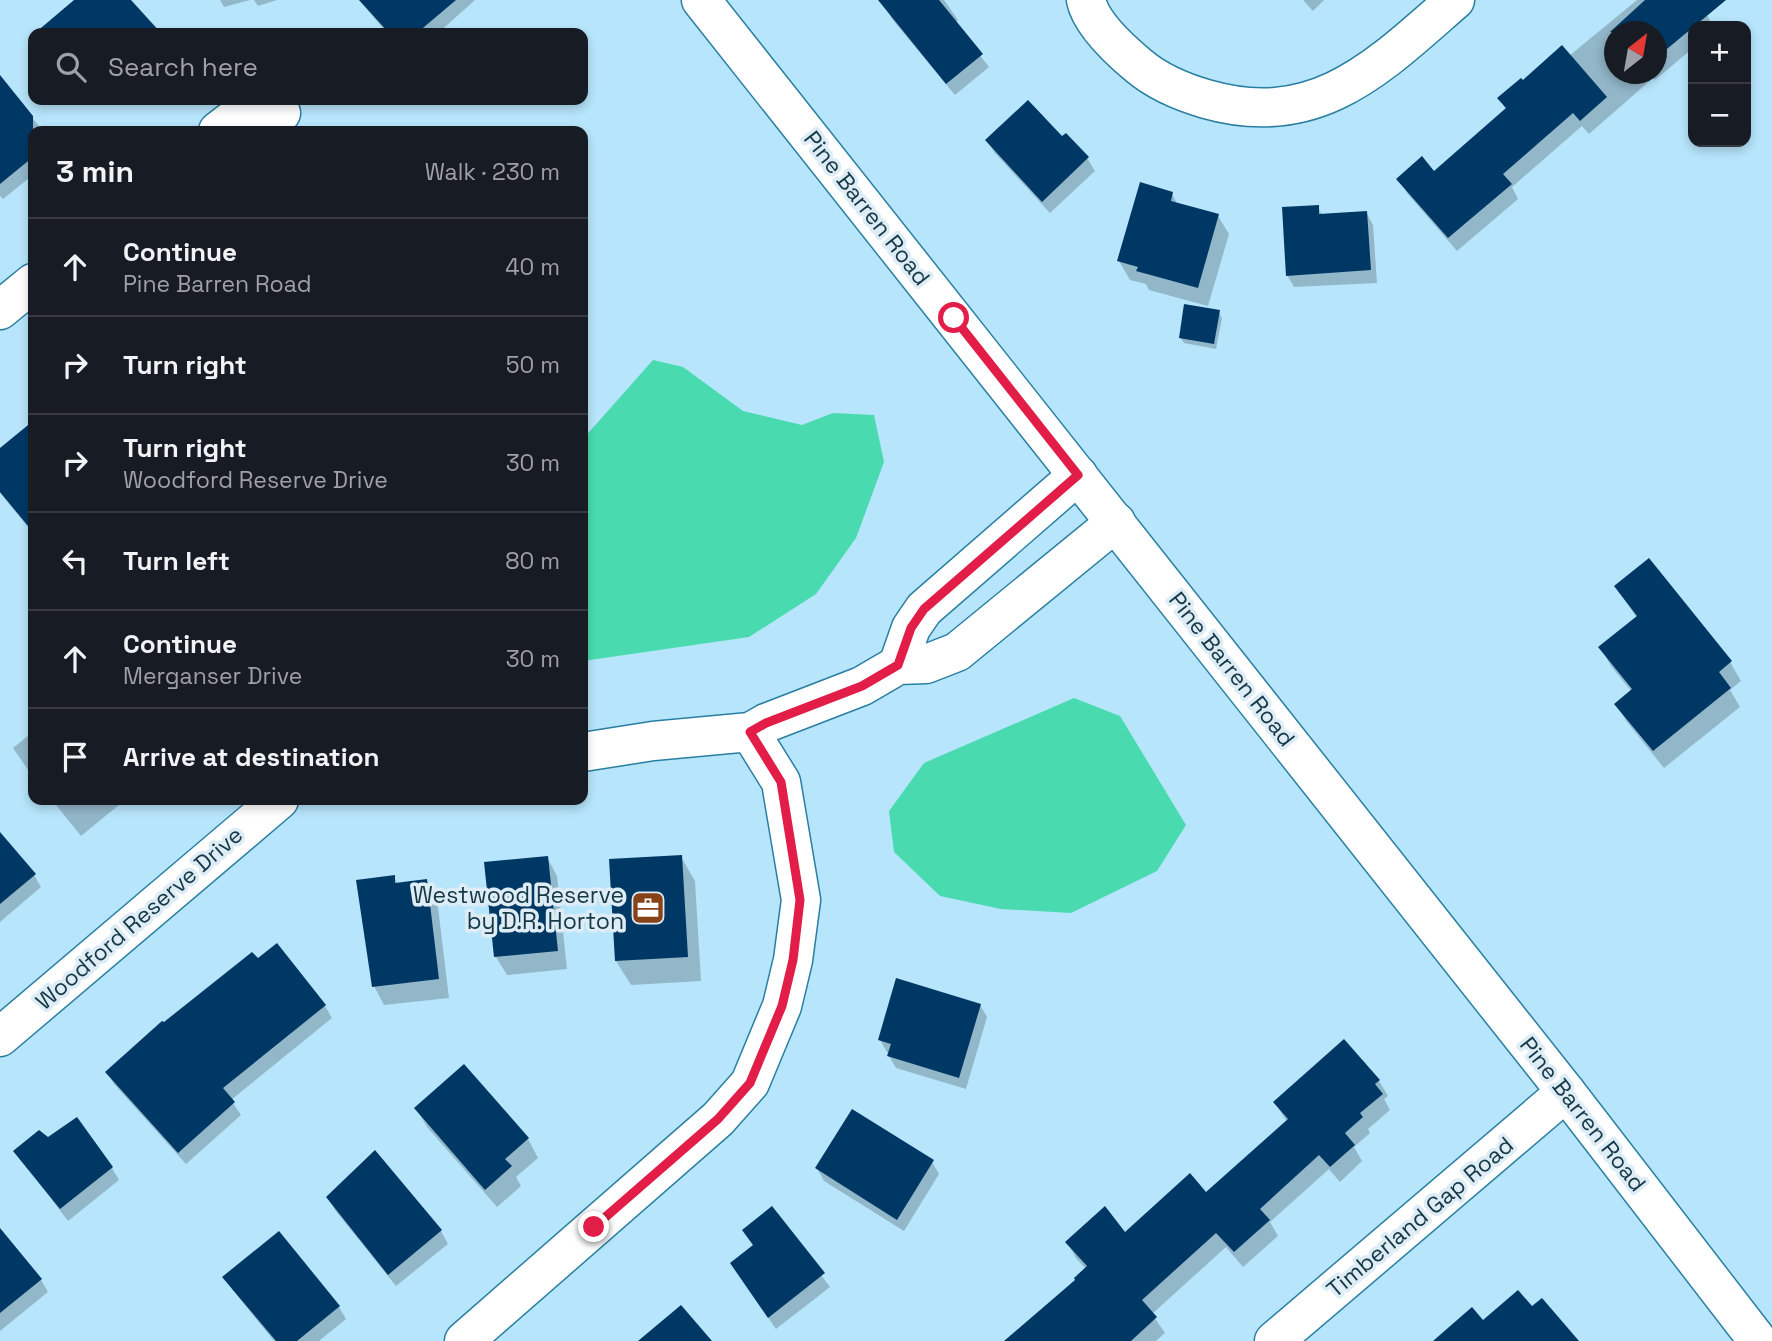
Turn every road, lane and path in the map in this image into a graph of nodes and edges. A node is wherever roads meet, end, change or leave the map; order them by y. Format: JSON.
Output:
{"nodes":[{"id":1,"x":701,"y":0,"type":"edge"},
{"id":2,"x":1086,"y":0,"type":"edge"},
{"id":3,"x":1455,"y":0,"type":"edge"},
{"id":4,"x":281,"y":113,"type":"dead end"},
{"id":5,"x":225,"y":126,"type":"edge"},
{"id":6,"x":28,"y":287,"type":"edge"},
{"id":7,"x":0,"y":310,"type":"edge"},
{"id":8,"x":1078,"y":475,"type":"junction"},
{"id":9,"x":1116,"y":522,"type":"junction"},
{"id":10,"x":898,"y":665,"type":"junction"},
{"id":11,"x":750,"y":732,"type":"junction"},
{"id":12,"x":588,"y":751,"type":"edge"},
{"id":13,"x":273,"y":805,"type":"edge"},
{"id":14,"x":0,"y":1037,"type":"edge"},
{"id":15,"x":1566,"y":1092,"type":"junction"},
{"id":16,"x":464,"y":1341,"type":"edge"},
{"id":17,"x":1274,"y":1341,"type":"edge"},
{"id":18,"x":1758,"y":1341,"type":"edge"}],
"edges":[{"from":1,"to":8,"type":"street","name":"Pine Barren Road"},
{"from":2,"to":3,"type":"street"},
{"from":4,"to":5,"type":"street"},
{"from":6,"to":7,"type":"street"},
{"from":8,"to":9,"type":"street","name":"Pine Barren Road"},
{"from":8,"to":10,"type":"street"},
{"from":9,"to":10,"type":"street"},
{"from":9,"to":15,"type":"street","name":"Pine Barren Road"},
{"from":10,"to":11,"type":"street"},
{"from":11,"to":12,"type":"street"},
{"from":11,"to":16,"type":"street"},
{"from":13,"to":14,"type":"street","name":"Woodford Reserve Drive"},
{"from":15,"to":17,"type":"street","name":"Timberland Gap Road"},
{"from":15,"to":18,"type":"street","name":"Pine Barren Road"}]}
